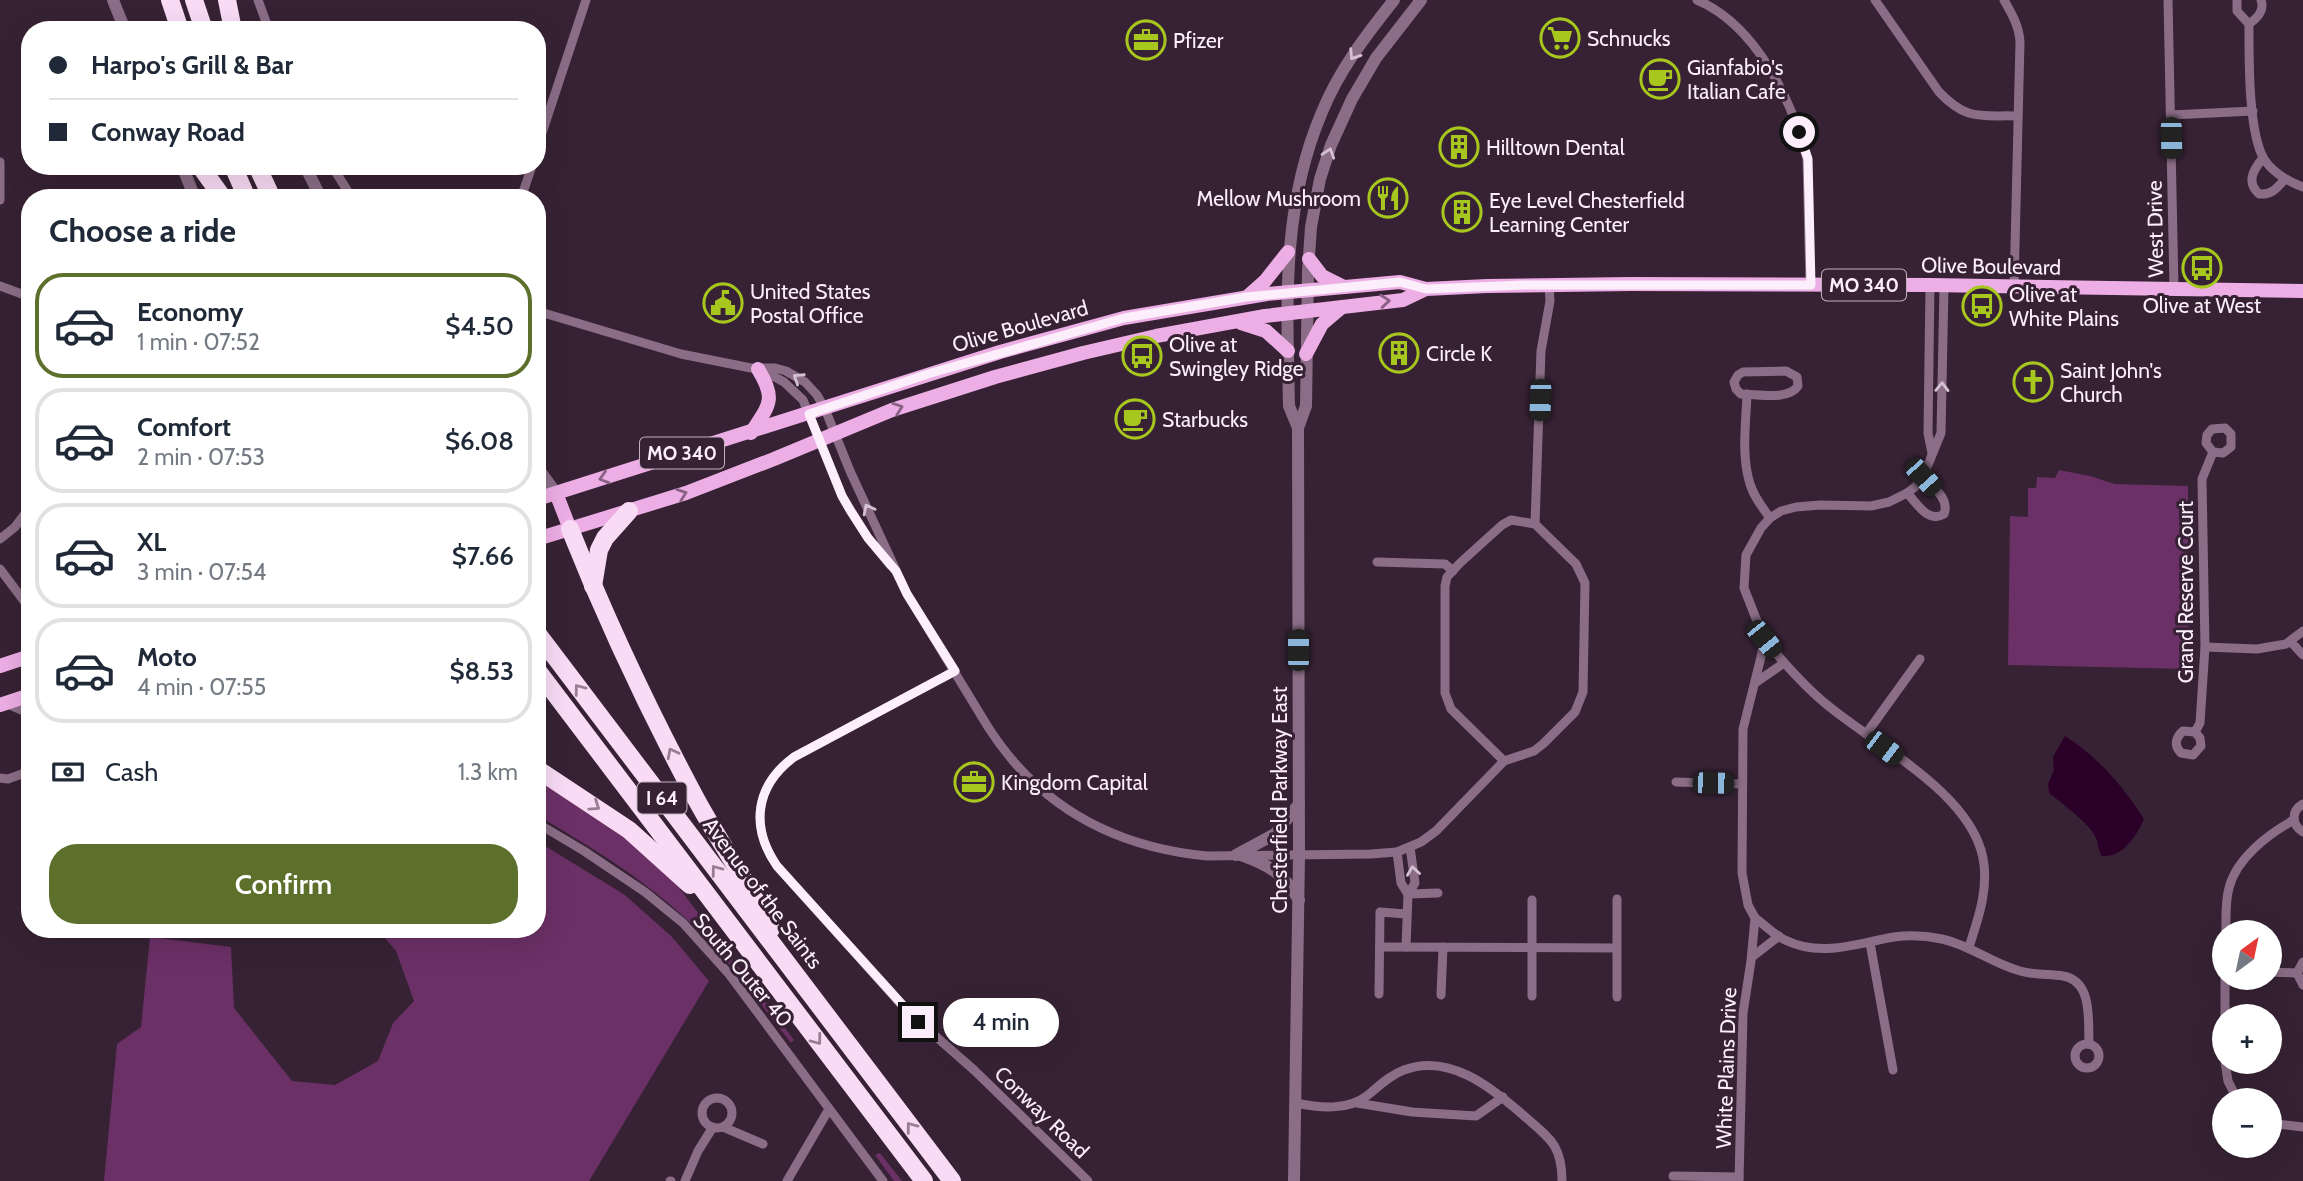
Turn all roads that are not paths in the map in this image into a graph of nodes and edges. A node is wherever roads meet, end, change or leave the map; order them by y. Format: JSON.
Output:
{"nodes":[{"id":1,"x":113,"y":0,"type":"edge"},
{"id":2,"x":170,"y":0,"type":"edge"},
{"id":3,"x":194,"y":0,"type":"edge"},
{"id":4,"x":228,"y":0,"type":"edge"},
{"id":5,"x":258,"y":0,"type":"edge"},
{"id":6,"x":586,"y":0,"type":"edge"},
{"id":7,"x":1394,"y":0,"type":"edge"},
{"id":8,"x":1421,"y":0,"type":"edge"},
{"id":9,"x":1696,"y":0,"type":"edge"},
{"id":10,"x":1875,"y":0,"type":"edge"},
{"id":11,"x":2004,"y":0,"type":"edge"},
{"id":12,"x":2168,"y":0,"type":"edge"},
{"id":13,"x":2237,"y":0,"type":"edge"},
{"id":14,"x":2261,"y":0,"type":"edge"},
{"id":15,"x":121,"y":21,"type":"edge"},
{"id":16,"x":177,"y":21,"type":"edge"},
{"id":17,"x":201,"y":21,"type":"edge"},
{"id":18,"x":232,"y":21,"type":"edge"},
{"id":19,"x":238,"y":21,"type":"edge"},
{"id":20,"x":266,"y":21,"type":"edge"},
{"id":21,"x":2249,"y":24,"type":"junction"},
{"id":22,"x":2253,"y":111,"type":"junction"},
{"id":23,"x":2171,"y":115,"type":"junction"},
{"id":24,"x":2017,"y":116,"type":"junction"},
{"id":25,"x":546,"y":121,"type":"edge"},
{"id":26,"x":2263,"y":158,"type":"junction"},
{"id":27,"x":0,"y":162,"type":"edge"},
{"id":28,"x":2285,"y":179,"type":"junction"},
{"id":29,"x":2303,"y":187,"type":"edge"},
{"id":30,"x":0,"y":200,"type":"edge"},
{"id":31,"x":1288,"y":252,"type":"junction"},
{"id":32,"x":1309,"y":259,"type":"junction"},
{"id":33,"x":1549,"y":284,"type":"junction"},
{"id":34,"x":1811,"y":285,"type":"junction"},
{"id":35,"x":0,"y":286,"type":"edge"},
{"id":36,"x":1937,"y":286,"type":"junction"},
{"id":37,"x":2014,"y":287,"type":"junction"},
{"id":38,"x":1345,"y":288,"type":"junction"},
{"id":39,"x":1426,"y":289,"type":"junction"},
{"id":40,"x":2174,"y":289,"type":"junction"},
{"id":41,"x":2303,"y":291,"type":"edge"},
{"id":42,"x":1307,"y":292,"type":"junction"},
{"id":43,"x":21,"y":294,"type":"edge"},
{"id":44,"x":1287,"y":294,"type":"junction"},
{"id":45,"x":1246,"y":297,"type":"junction"},
{"id":46,"x":1342,"y":307,"type":"junction"},
{"id":47,"x":1307,"y":310,"type":"junction"},
{"id":48,"x":1288,"y":313,"type":"junction"},
{"id":49,"x":546,"y":315,"type":"edge"},
{"id":50,"x":1233,"y":321,"type":"junction"},
{"id":51,"x":1288,"y":351,"type":"junction"},
{"id":52,"x":1306,"y":354,"type":"junction"},
{"id":53,"x":758,"y":369,"type":"junction"},
{"id":54,"x":1748,"y":394,"type":"junction"},
{"id":55,"x":825,"y":409,"type":"junction"},
{"id":56,"x":809,"y":414,"type":"junction"},
{"id":57,"x":1298,"y":428,"type":"junction"},
{"id":58,"x":751,"y":433,"type":"junction"},
{"id":59,"x":835,"y":433,"type":"junction"},
{"id":60,"x":819,"y":440,"type":"junction"},
{"id":61,"x":2213,"y":452,"type":"dead end"},
{"id":62,"x":1932,"y":453,"type":"junction"},
{"id":63,"x":1923,"y":477,"type":"junction"},
{"id":64,"x":546,"y":479,"type":"edge"},
{"id":65,"x":556,"y":493,"type":"junction"},
{"id":66,"x":1907,"y":493,"type":"junction"},
{"id":67,"x":546,"y":496,"type":"edge"},
{"id":68,"x":629,"y":511,"type":"junction"},
{"id":69,"x":1770,"y":518,"type":"junction"},
{"id":70,"x":21,"y":519,"type":"edge"},
{"id":71,"x":1535,"y":523,"type":"junction"},
{"id":72,"x":570,"y":529,"type":"junction"},
{"id":73,"x":546,"y":536,"type":"edge"},
{"id":74,"x":0,"y":539,"type":"edge"},
{"id":75,"x":1377,"y":562,"type":"dead end"},
{"id":76,"x":0,"y":569,"type":"edge"},
{"id":77,"x":896,"y":571,"type":"junction"},
{"id":78,"x":1453,"y":571,"type":"junction"},
{"id":79,"x":593,"y":586,"type":"junction"},
{"id":80,"x":21,"y":597,"type":"edge"},
{"id":81,"x":2303,"y":631,"type":"edge"},
{"id":82,"x":1764,"y":639,"type":"junction"},
{"id":83,"x":2291,"y":642,"type":"junction"},
{"id":84,"x":546,"y":645,"type":"edge"},
{"id":85,"x":2205,"y":647,"type":"junction"},
{"id":86,"x":2303,"y":654,"type":"edge"},
{"id":87,"x":21,"y":659,"type":"edge"},
{"id":88,"x":1920,"y":659,"type":"dead end"},
{"id":89,"x":1784,"y":663,"type":"junction"},
{"id":90,"x":0,"y":666,"type":"edge"},
{"id":91,"x":955,"y":671,"type":"junction"},
{"id":92,"x":546,"y":682,"type":"edge"},
{"id":93,"x":1755,"y":683,"type":"junction"},
{"id":94,"x":21,"y":698,"type":"edge"},
{"id":95,"x":3,"y":704,"type":"edge"},
{"id":96,"x":21,"y":711,"type":"edge"},
{"id":97,"x":2195,"y":732,"type":"dead end"},
{"id":98,"x":1866,"y":734,"type":"junction"},
{"id":99,"x":1504,"y":761,"type":"junction"},
{"id":100,"x":21,"y":774,"type":"edge"},
{"id":101,"x":546,"y":775,"type":"edge"},
{"id":102,"x":0,"y":778,"type":"edge"},
{"id":103,"x":1676,"y":782,"type":"dead end"},
{"id":104,"x":1742,"y":784,"type":"junction"},
{"id":105,"x":1299,"y":804,"type":"junction"},
{"id":106,"x":2303,"y":804,"type":"edge"},
{"id":107,"x":2294,"y":820,"type":"junction"},
{"id":108,"x":546,"y":828,"type":"edge"},
{"id":109,"x":2303,"y":832,"type":"edge"},
{"id":110,"x":1410,"y":847,"type":"junction"},
{"id":111,"x":1397,"y":852,"type":"junction"},
{"id":112,"x":1238,"y":855,"type":"junction"},
{"id":113,"x":1299,"y":855,"type":"junction"},
{"id":114,"x":1438,"y":892,"type":"dead end"},
{"id":115,"x":1408,"y":894,"type":"junction"},
{"id":116,"x":1618,"y":899,"type":"dead end"},
{"id":117,"x":1298,"y":900,"type":"junction"},
{"id":118,"x":1532,"y":901,"type":"dead end"},
{"id":119,"x":717,"y":908,"type":"junction"},
{"id":120,"x":1406,"y":914,"type":"junction"},
{"id":121,"x":1755,"y":918,"type":"junction"},
{"id":122,"x":2227,"y":920,"type":"edge"},
{"id":123,"x":1779,"y":936,"type":"junction"},
{"id":124,"x":1870,"y":943,"type":"junction"},
{"id":125,"x":1380,"y":947,"type":"junction"},
{"id":126,"x":1406,"y":947,"type":"junction"},
{"id":127,"x":1443,"y":947,"type":"junction"},
{"id":128,"x":1969,"y":947,"type":"junction"},
{"id":129,"x":1533,"y":948,"type":"junction"},
{"id":130,"x":1616,"y":948,"type":"junction"},
{"id":131,"x":1752,"y":957,"type":"junction"},
{"id":132,"x":2303,"y":962,"type":"edge"},
{"id":133,"x":787,"y":963,"type":"junction"},
{"id":134,"x":2282,"y":972,"type":"edge"},
{"id":135,"x":2297,"y":973,"type":"junction"},
{"id":136,"x":2303,"y":985,"type":"edge"},
{"id":137,"x":1379,"y":994,"type":"dead end"},
{"id":138,"x":1441,"y":995,"type":"dead end"},
{"id":139,"x":1532,"y":996,"type":"dead end"},
{"id":140,"x":1617,"y":997,"type":"dead end"},
{"id":141,"x":2089,"y":1044,"type":"dead end"},
{"id":142,"x":1893,"y":1070,"type":"dead end"},
{"id":143,"x":1503,"y":1097,"type":"junction"},
{"id":144,"x":1296,"y":1103,"type":"junction"},
{"id":145,"x":1357,"y":1103,"type":"junction"},
{"id":146,"x":830,"y":1109,"type":"junction"},
{"id":147,"x":2282,"y":1124,"type":"edge"},
{"id":148,"x":2303,"y":1127,"type":"edge"},
{"id":149,"x":763,"y":1144,"type":"dead end"},
{"id":150,"x":1672,"y":1175,"type":"dead end"},
{"id":151,"x":1292,"y":1178,"type":"edge"},
{"id":152,"x":1739,"y":1179,"type":"edge"},
{"id":153,"x":685,"y":1181,"type":"edge"},
{"id":154,"x":787,"y":1181,"type":"edge"},
{"id":155,"x":883,"y":1181,"type":"edge"},
{"id":156,"x":924,"y":1181,"type":"edge"},
{"id":157,"x":952,"y":1181,"type":"edge"},
{"id":158,"x":1088,"y":1181,"type":"edge"},
{"id":159,"x":1562,"y":1181,"type":"edge"}],
"edges":[{"from":1,"to":15,"type":"street"},
{"from":2,"to":16,"type":"highway"},
{"from":3,"to":17,"type":"highway"},
{"from":4,"to":18,"type":"highway"},
{"from":4,"to":19,"type":"street"},
{"from":5,"to":20,"type":"street"},
{"from":6,"to":25,"type":"street"},
{"from":7,"to":31,"type":"street","name":"Chesterfield Parkway East","one_way":true},
{"from":32,"to":8,"type":"street","name":"Chesterfield Parkway East","one_way":true},
{"from":9,"to":34,"type":"street"},
{"from":10,"to":24,"type":"street"},
{"from":11,"to":24,"type":"street"},
{"from":12,"to":23,"type":"street","name":"West Drive"},
{"from":13,"to":21,"type":"street"},
{"from":14,"to":21,"type":"street"},
{"from":21,"to":22,"type":"street"},
{"from":22,"to":23,"type":"street"},
{"from":22,"to":26,"type":"street"},
{"from":23,"to":40,"type":"street","name":"West Drive"},
{"from":24,"to":37,"type":"street"},
{"from":26,"to":28,"type":"street"},
{"from":26,"to":28,"type":"street"},
{"from":27,"to":30,"type":"street"},
{"from":28,"to":29,"type":"street"},
{"from":31,"to":44,"type":"street","name":"Chesterfield Parkway East"},
{"from":31,"to":45,"type":"main road"},
{"from":32,"to":38,"type":"main road"},
{"from":32,"to":42,"type":"street","name":"Chesterfield Parkway East"},
{"from":33,"to":34,"type":"main road","name":"Olive Boulevard","number":"MO 340"},
{"from":33,"to":39,"type":"main road","name":"Olive Boulevard","number":"MO 340"},
{"from":33,"to":71,"type":"street"},
{"from":34,"to":36,"type":"main road","name":"Olive Boulevard","number":"MO 340"},
{"from":35,"to":43,"type":"street"},
{"from":36,"to":37,"type":"main road","name":"Olive Boulevard","number":"MO 340"},
{"from":36,"to":62,"type":"street"},
{"from":62,"to":36,"type":"street","one_way":true},
{"from":37,"to":40,"type":"main road","name":"Olive Boulevard","number":"MO 340"},
{"from":38,"to":39,"type":"main road","name":"Olive Boulevard","number":"MO 340"},
{"from":38,"to":42,"type":"main road","name":"Olive Boulevard","number":"MO 340"},
{"from":46,"to":39,"type":"main road","name":"Olive Boulevard","number":"MO 340","one_way":true},
{"from":40,"to":41,"type":"main road","name":"Olive Boulevard","number":"MO 340"},
{"from":42,"to":44,"type":"main road","name":"Olive Boulevard","number":"MO 340"},
{"from":42,"to":47,"type":"street","name":"Chesterfield Parkway East"},
{"from":44,"to":45,"type":"main road","name":"Olive Boulevard","number":"MO 340"},
{"from":44,"to":48,"type":"street","name":"Chesterfield Parkway East"},
{"from":45,"to":55,"type":"main road","name":"Olive Boulevard","number":"MO 340"},
{"from":46,"to":47,"type":"main road","name":"Olive Boulevard","number":"MO 340"},
{"from":46,"to":52,"type":"main road"},
{"from":47,"to":48,"type":"main road","name":"Olive Boulevard","number":"MO 340"},
{"from":47,"to":52,"type":"street","name":"Chesterfield Parkway East"},
{"from":48,"to":50,"type":"main road","name":"Olive Boulevard","number":"MO 340"},
{"from":48,"to":51,"type":"street","name":"Chesterfield Parkway East"},
{"from":49,"to":53,"type":"street"},
{"from":50,"to":51,"type":"main road"},
{"from":59,"to":50,"type":"main road","name":"Olive Boulevard","number":"MO 340","one_way":true},
{"from":51,"to":57,"type":"street","name":"Chesterfield Parkway East"},
{"from":52,"to":57,"type":"street","name":"Chesterfield Parkway East"},
{"from":55,"to":53,"type":"street","one_way":true},
{"from":53,"to":56,"type":"street"},
{"from":53,"to":58,"type":"main road"},
{"from":54,"to":54,"type":"street"},
{"from":54,"to":69,"type":"street"},
{"from":55,"to":56,"type":"main road","name":"Olive Boulevard","number":"MO 340"},
{"from":55,"to":59,"type":"street"},
{"from":56,"to":58,"type":"main road","name":"Olive Boulevard","number":"MO 340"},
{"from":56,"to":60,"type":"street"},
{"from":57,"to":105,"type":"street","name":"Chesterfield Parkway East"},
{"from":58,"to":65,"type":"main road","name":"Olive Boulevard","number":"MO 340","one_way":true},
{"from":59,"to":60,"type":"main road","name":"Olive Boulevard","number":"MO 340"},
{"from":77,"to":59,"type":"street","one_way":true},
{"from":68,"to":60,"type":"main road","name":"Olive Boulevard","number":"MO 340","one_way":true},
{"from":60,"to":77,"type":"street"},
{"from":61,"to":85,"type":"street","name":"Grand Reserve Court"},
{"from":62,"to":63,"type":"street"},
{"from":63,"to":66,"type":"street"},
{"from":63,"to":66,"type":"street"},
{"from":64,"to":65,"type":"street"},
{"from":65,"to":67,"type":"main road","number":"MO 340"},
{"from":65,"to":72,"type":"main road"},
{"from":66,"to":69,"type":"street"},
{"from":68,"to":72,"type":"main road","name":"Olive Boulevard","number":"MO 340"},
{"from":68,"to":79,"type":"highway"},
{"from":69,"to":82,"type":"street"},
{"from":70,"to":74,"type":"street"},
{"from":71,"to":78,"type":"street"},
{"from":71,"to":99,"type":"street"},
{"from":72,"to":73,"type":"main road","name":"Olive Boulevard","number":"MO 340"},
{"from":72,"to":79,"type":"highway"},
{"from":75,"to":78,"type":"street"},
{"from":76,"to":80,"type":"street"},
{"from":77,"to":91,"type":"street"},
{"from":78,"to":99,"type":"street"},
{"from":133,"to":79,"type":"highway","one_way":true},
{"from":81,"to":83,"type":"street"},
{"from":82,"to":89,"type":"street"},
{"from":82,"to":93,"type":"street","name":"White Plains Drive"},
{"from":83,"to":85,"type":"street"},
{"from":83,"to":86,"type":"street"},
{"from":133,"to":84,"type":"highway","name":"Avenue of the Saints","number":"I 64","one_way":true},
{"from":85,"to":97,"type":"street","name":"Grand Reserve Court"},
{"from":87,"to":90,"type":"main road"},
{"from":88,"to":98,"type":"street"},
{"from":89,"to":93,"type":"street"},
{"from":89,"to":98,"type":"street"},
{"from":91,"to":112,"type":"street"},
{"from":91,"to":158,"type":"street","name":"Conway Road"},
{"from":92,"to":119,"type":"highway","number":"I 64"},
{"from":93,"to":104,"type":"street","name":"White Plains Drive"},
{"from":94,"to":95,"type":"main road"},
{"from":95,"to":96,"type":"street"},
{"from":98,"to":128,"type":"street"},
{"from":99,"to":110,"type":"street"},
{"from":100,"to":102,"type":"street"},
{"from":101,"to":119,"type":"highway","one_way":true},
{"from":103,"to":104,"type":"street"},
{"from":104,"to":121,"type":"street","name":"White Plains Drive"},
{"from":105,"to":112,"type":"street"},
{"from":105,"to":113,"type":"street","name":"Chesterfield Parkway East"},
{"from":106,"to":107,"type":"street"},
{"from":107,"to":109,"type":"street"},
{"from":107,"to":122,"type":"street"},
{"from":108,"to":146,"type":"street","name":"South Outer 40"},
{"from":110,"to":111,"type":"street"},
{"from":115,"to":110,"type":"street","one_way":true},
{"from":111,"to":113,"type":"street"},
{"from":111,"to":115,"type":"street"},
{"from":112,"to":113,"type":"street"},
{"from":112,"to":117,"type":"street"},
{"from":113,"to":117,"type":"street","name":"Chesterfield Parkway East"},
{"from":114,"to":115,"type":"street"},
{"from":115,"to":120,"type":"street"},
{"from":116,"to":130,"type":"street"},
{"from":117,"to":144,"type":"street","name":"Chesterfield Parkway East"},
{"from":118,"to":129,"type":"street"},
{"from":119,"to":156,"type":"highway","number":"I 64","one_way":true},
{"from":120,"to":125,"type":"street"},
{"from":120,"to":126,"type":"street"},
{"from":121,"to":123,"type":"street"},
{"from":121,"to":131,"type":"street","name":"White Plains Drive"},
{"from":123,"to":124,"type":"street"},
{"from":123,"to":131,"type":"street"},
{"from":124,"to":128,"type":"street"},
{"from":124,"to":142,"type":"street"},
{"from":125,"to":126,"type":"street"},
{"from":125,"to":137,"type":"street"},
{"from":126,"to":127,"type":"street"},
{"from":127,"to":129,"type":"street"},
{"from":127,"to":138,"type":"street"},
{"from":128,"to":141,"type":"street"},
{"from":129,"to":130,"type":"street"},
{"from":129,"to":139,"type":"street"},
{"from":130,"to":140,"type":"street"},
{"from":131,"to":152,"type":"street","name":"White Plains Drive"},
{"from":132,"to":135,"type":"street"},
{"from":157,"to":133,"type":"highway","name":"Avenue of the Saints","number":"I 64","one_way":true},
{"from":134,"to":135,"type":"street"},
{"from":135,"to":136,"type":"street"},
{"from":143,"to":145,"type":"street"},
{"from":143,"to":145,"type":"street"},
{"from":143,"to":159,"type":"street"},
{"from":144,"to":145,"type":"street"},
{"from":144,"to":151,"type":"street","name":"Chesterfield Parkway East"},
{"from":146,"to":154,"type":"street"},
{"from":146,"to":155,"type":"street","name":"South Outer 40"},
{"from":147,"to":148,"type":"street"},
{"from":149,"to":153,"type":"street"},
{"from":150,"to":152,"type":"street"}]}
